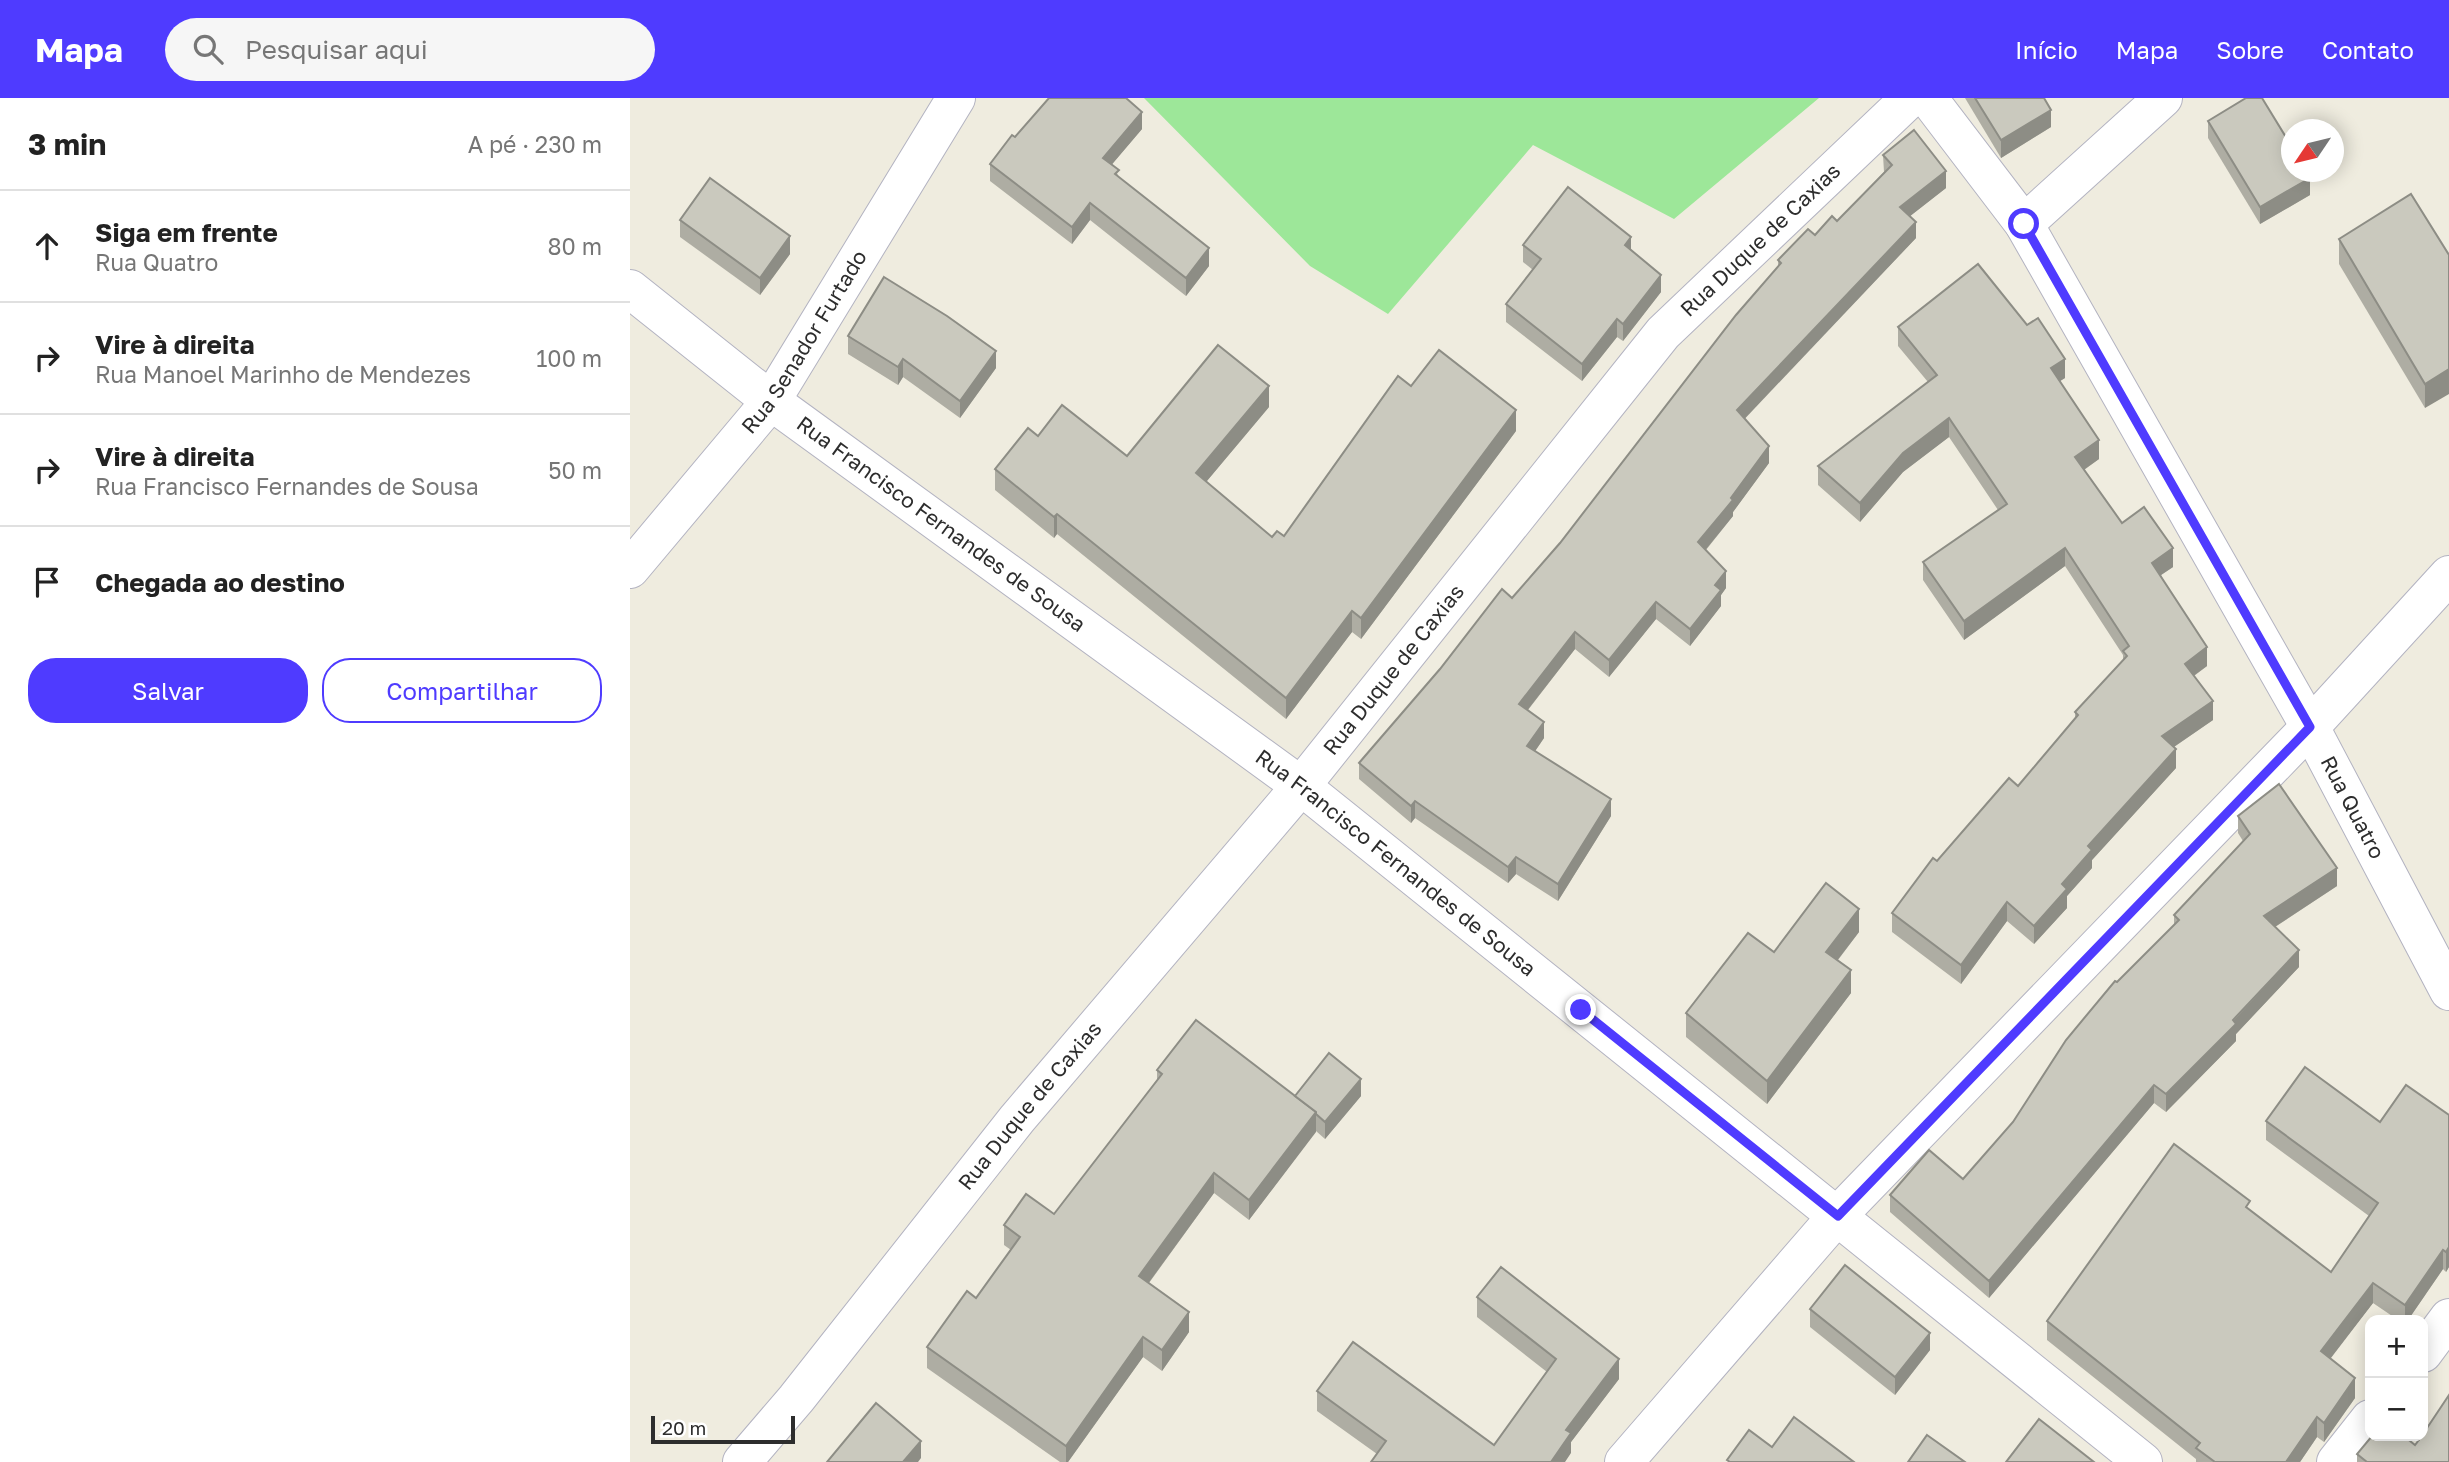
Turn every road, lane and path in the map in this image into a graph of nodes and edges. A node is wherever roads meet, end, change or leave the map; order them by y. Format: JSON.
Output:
{"nodes":[{"id":1,"x":956,"y":98,"type":"edge"},
{"id":2,"x":1910,"y":98,"type":"edge"},
{"id":3,"x":1928,"y":98,"type":"edge"},
{"id":4,"x":2163,"y":98,"type":"edge"},
{"id":5,"x":2024,"y":224,"type":"junction"},
{"id":6,"x":630,"y":289,"type":"edge"},
{"id":7,"x":771,"y":401,"type":"junction"},
{"id":8,"x":630,"y":569,"type":"edge"},
{"id":9,"x":2449,"y":575,"type":"edge"},
{"id":10,"x":2310,"y":727,"type":"junction"},
{"id":11,"x":1301,"y":786,"type":"junction"},
{"id":12,"x":2449,"y":991,"type":"edge"},
{"id":13,"x":1838,"y":1216,"type":"junction"},
{"id":14,"x":2449,"y":1318,"type":"edge"},
{"id":15,"x":2428,"y":1346,"type":"edge"},
{"id":16,"x":2365,"y":1425,"type":"edge"},
{"id":17,"x":742,"y":1462,"type":"edge"},
{"id":18,"x":1624,"y":1462,"type":"edge"},
{"id":19,"x":2143,"y":1462,"type":"edge"},
{"id":20,"x":2336,"y":1462,"type":"edge"}],
"edges":[{"from":1,"to":7,"type":"street","name":"Rua Senador Furtado"},
{"from":2,"to":11,"type":"street","name":"Rua Duque de Caxias"},
{"from":3,"to":5,"type":"street"},
{"from":4,"to":5,"type":"street"},
{"from":5,"to":10,"type":"street","name":"Rua Quatro"},
{"from":6,"to":7,"type":"street","name":"Rua Francisco Fernandes de Sousa"},
{"from":7,"to":8,"type":"street","name":"Rua Senador Furtado"},
{"from":7,"to":11,"type":"street","name":"Rua Francisco Fernandes de Sousa"},
{"from":9,"to":10,"type":"street"},
{"from":10,"to":12,"type":"street","name":"Rua Quatro"},
{"from":10,"to":13,"type":"street"},
{"from":11,"to":13,"type":"street","name":"Rua Francisco Fernandes de Sousa"},
{"from":11,"to":17,"type":"street","name":"Rua Duque de Caxias"},
{"from":13,"to":18,"type":"street"},
{"from":13,"to":19,"type":"street","name":"Rua Francisco Fernandes de Sousa"},
{"from":14,"to":15,"type":"street"},
{"from":16,"to":20,"type":"street"}]}
